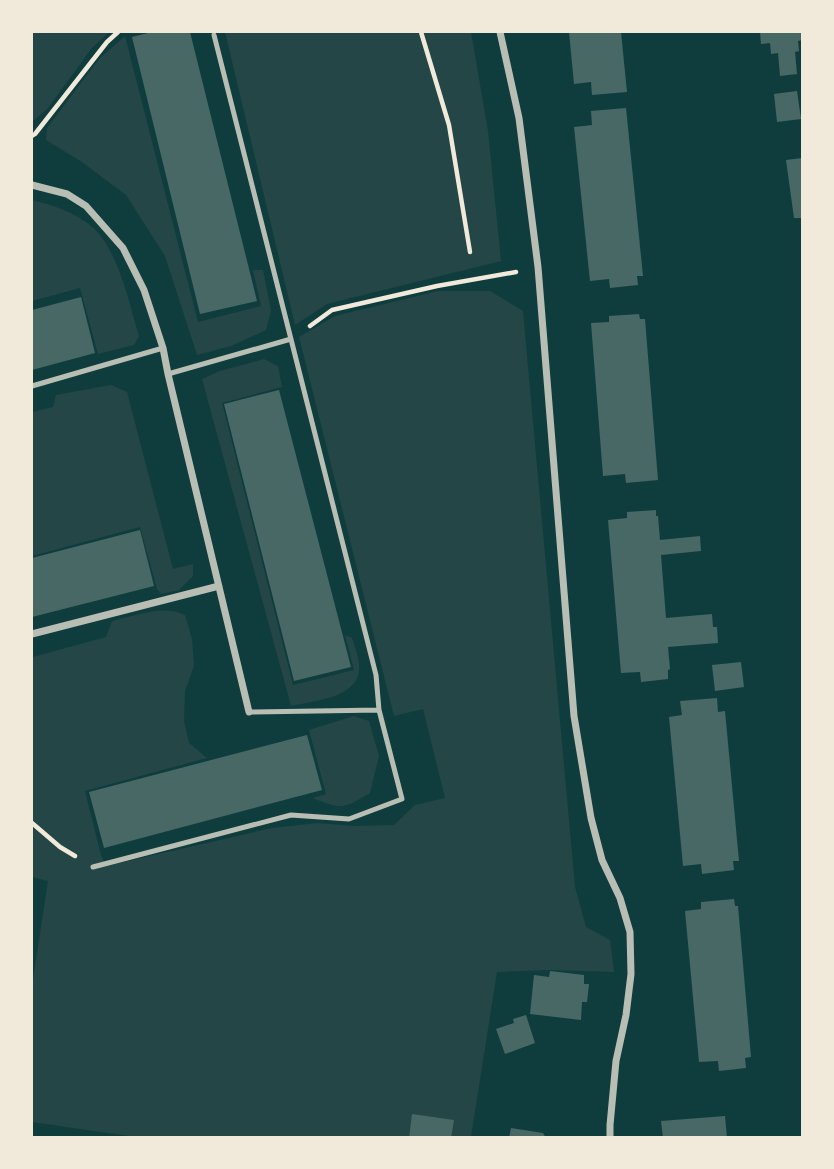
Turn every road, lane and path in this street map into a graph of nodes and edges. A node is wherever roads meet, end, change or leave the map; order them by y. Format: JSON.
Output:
{"nodes":[{"id":1,"x":118,"y":32,"type":"edge"},
{"id":2,"x":421,"y":32,"type":"edge"},
{"id":3,"x":499,"y":32,"type":"edge"},
{"id":4,"x":214,"y":35,"type":"dead end"},
{"id":5,"x":32,"y":136,"type":"edge"},
{"id":6,"x":32,"y":185,"type":"edge"},
{"id":7,"x":470,"y":252,"type":"dead end"},
{"id":8,"x":538,"y":267,"type":"junction"},
{"id":9,"x":291,"y":339,"type":"junction"},
{"id":10,"x":163,"y":348,"type":"junction"},
{"id":11,"x":168,"y":374,"type":"junction"},
{"id":12,"x":32,"y":386,"type":"edge"},
{"id":13,"x":219,"y":586,"type":"junction"},
{"id":14,"x":32,"y":634,"type":"edge"},
{"id":15,"x":379,"y":710,"type":"junction"},
{"id":16,"x":249,"y":712,"type":"joint"},
{"id":17,"x":32,"y":823,"type":"edge"},
{"id":18,"x":93,"y":867,"type":"joint"},
{"id":19,"x":610,"y":1138,"type":"edge"}],
"edges":[{"from":1,"to":5,"type":"path"},
{"from":2,"to":7,"type":"path"},
{"from":3,"to":8,"type":"street"},
{"from":4,"to":9,"type":"lane"},
{"from":6,"to":10,"type":"street"},
{"from":8,"to":9,"type":"path"},
{"from":8,"to":19,"type":"street"},
{"from":9,"to":11,"type":"lane"},
{"from":9,"to":15,"type":"lane"},
{"from":10,"to":11,"type":"street"},
{"from":10,"to":12,"type":"lane"},
{"from":11,"to":13,"type":"street"},
{"from":13,"to":14,"type":"street"},
{"from":13,"to":16,"type":"street"},
{"from":15,"to":16,"type":"lane"},
{"from":15,"to":18,"type":"lane"},
{"from":17,"to":18,"type":"path"}]}
